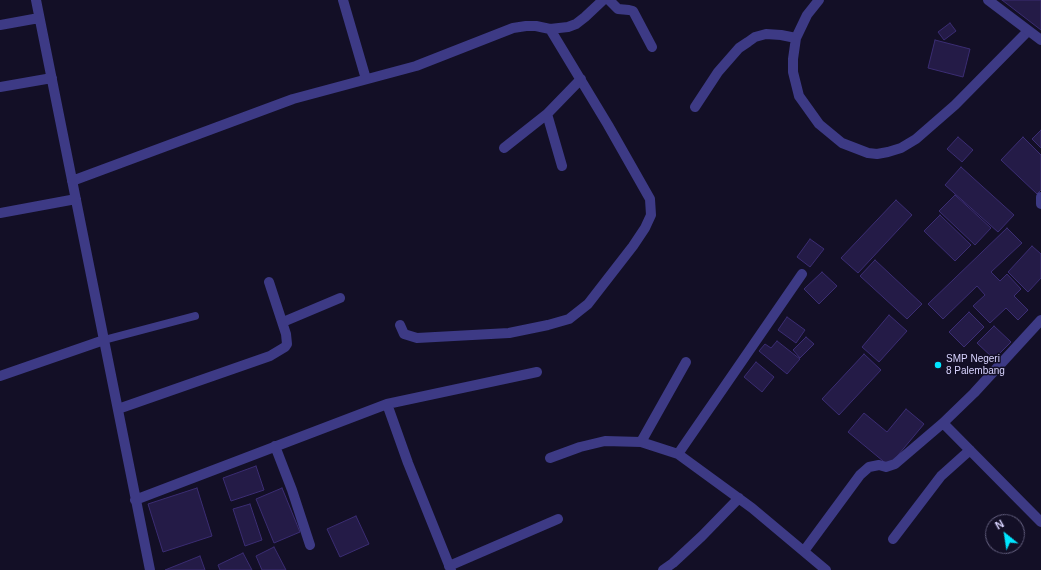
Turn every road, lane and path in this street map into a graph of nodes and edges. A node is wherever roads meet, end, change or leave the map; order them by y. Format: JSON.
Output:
{"nodes":[{"id":1,"x":36,"y":0,"type":"edge"},
{"id":2,"x":343,"y":0,"type":"edge"},
{"id":3,"x":603,"y":0,"type":"edge"},
{"id":4,"x":609,"y":0,"type":"edge"},
{"id":5,"x":818,"y":0,"type":"edge"},
{"id":6,"x":988,"y":0,"type":"edge"},
{"id":7,"x":39,"y":18,"type":"junction"},
{"id":8,"x":0,"y":25,"type":"edge"},
{"id":9,"x":550,"y":29,"type":"junction"},
{"id":10,"x":1028,"y":31,"type":"junction"},
{"id":11,"x":796,"y":38,"type":"junction"},
{"id":12,"x":1041,"y":40,"type":"edge"},
{"id":13,"x":652,"y":47,"type":"dead end"},
{"id":14,"x":52,"y":78,"type":"junction"},
{"id":15,"x":366,"y":79,"type":"junction"},
{"id":16,"x":581,"y":79,"type":"junction"},
{"id":17,"x":0,"y":87,"type":"edge"},
{"id":18,"x":695,"y":107,"type":"dead end"},
{"id":19,"x":547,"y":114,"type":"junction"},
{"id":20,"x":504,"y":148,"type":"dead end"},
{"id":21,"x":562,"y":166,"type":"dead end"},
{"id":22,"x":72,"y":181,"type":"junction"},
{"id":23,"x":1041,"y":197,"type":"edge"},
{"id":24,"x":76,"y":200,"type":"junction"},
{"id":25,"x":1041,"y":204,"type":"edge"},
{"id":26,"x":0,"y":213,"type":"edge"},
{"id":27,"x":802,"y":274,"type":"dead end"},
{"id":28,"x":269,"y":282,"type":"dead end"},
{"id":29,"x":340,"y":298,"type":"dead end"},
{"id":30,"x":195,"y":316,"type":"dead end"},
{"id":31,"x":1041,"y":320,"type":"edge"},
{"id":32,"x":283,"y":322,"type":"junction"},
{"id":33,"x":400,"y":325,"type":"dead end"},
{"id":34,"x":104,"y":340,"type":"junction"},
{"id":35,"x":686,"y":362,"type":"dead end"},
{"id":36,"x":537,"y":372,"type":"dead end"},
{"id":37,"x":0,"y":376,"type":"edge"},
{"id":38,"x":387,"y":404,"type":"junction"},
{"id":39,"x":118,"y":409,"type":"junction"},
{"id":40,"x":943,"y":423,"type":"junction"},
{"id":41,"x":641,"y":442,"type":"junction"},
{"id":42,"x":275,"y":446,"type":"junction"},
{"id":43,"x":970,"y":450,"type":"junction"},
{"id":44,"x":678,"y":454,"type":"junction"},
{"id":45,"x":550,"y":458,"type":"dead end"},
{"id":46,"x":739,"y":498,"type":"junction"},
{"id":47,"x":135,"y":500,"type":"junction"},
{"id":48,"x":558,"y":519,"type":"dead end"},
{"id":49,"x":1041,"y":522,"type":"edge"},
{"id":50,"x":893,"y":538,"type":"dead end"},
{"id":51,"x":310,"y":545,"type":"dead end"},
{"id":52,"x":804,"y":551,"type":"junction"},
{"id":53,"x":450,"y":568,"type":"edge"},
{"id":54,"x":150,"y":570,"type":"edge"},
{"id":55,"x":663,"y":570,"type":"edge"},
{"id":56,"x":826,"y":570,"type":"edge"}],
"edges":[{"from":1,"to":7,"type":"street"},
{"from":2,"to":15,"type":"street"},
{"from":3,"to":9,"type":"street"},
{"from":4,"to":13,"type":"street"},
{"from":5,"to":11,"type":"street"},
{"from":6,"to":10,"type":"street"},
{"from":7,"to":8,"type":"street"},
{"from":7,"to":14,"type":"street"},
{"from":9,"to":15,"type":"street"},
{"from":9,"to":16,"type":"street"},
{"from":10,"to":11,"type":"street"},
{"from":10,"to":12,"type":"street"},
{"from":11,"to":18,"type":"street"},
{"from":14,"to":17,"type":"street"},
{"from":14,"to":22,"type":"street"},
{"from":15,"to":22,"type":"street"},
{"from":16,"to":19,"type":"street"},
{"from":16,"to":33,"type":"street"},
{"from":19,"to":20,"type":"street"},
{"from":19,"to":21,"type":"street"},
{"from":22,"to":24,"type":"street"},
{"from":23,"to":25,"type":"street"},
{"from":24,"to":26,"type":"street"},
{"from":24,"to":34,"type":"street"},
{"from":27,"to":44,"type":"street"},
{"from":28,"to":32,"type":"street"},
{"from":29,"to":32,"type":"street"},
{"from":30,"to":34,"type":"lane"},
{"from":31,"to":40,"type":"street"},
{"from":32,"to":39,"type":"street"},
{"from":34,"to":37,"type":"street"},
{"from":34,"to":39,"type":"street"},
{"from":35,"to":41,"type":"street"},
{"from":36,"to":38,"type":"street"},
{"from":38,"to":42,"type":"street"},
{"from":38,"to":53,"type":"street"},
{"from":39,"to":47,"type":"street"},
{"from":40,"to":43,"type":"street"},
{"from":40,"to":52,"type":"street"},
{"from":41,"to":44,"type":"street"},
{"from":41,"to":45,"type":"street"},
{"from":42,"to":47,"type":"street"},
{"from":42,"to":51,"type":"street"},
{"from":43,"to":49,"type":"street"},
{"from":43,"to":50,"type":"street"},
{"from":44,"to":46,"type":"street"},
{"from":46,"to":52,"type":"street"},
{"from":46,"to":55,"type":"street"},
{"from":47,"to":54,"type":"street"},
{"from":48,"to":53,"type":"street"},
{"from":52,"to":56,"type":"street"}]}
